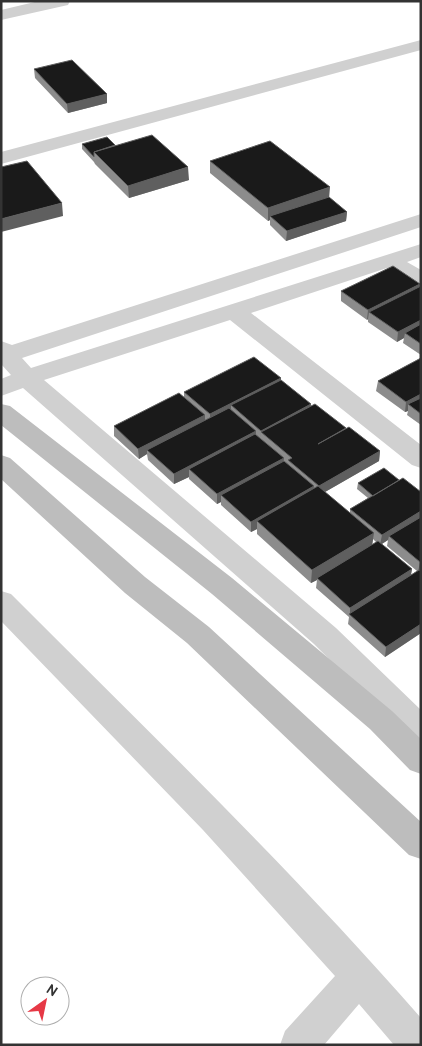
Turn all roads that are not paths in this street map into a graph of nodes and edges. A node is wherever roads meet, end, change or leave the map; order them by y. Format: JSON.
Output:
{"nodes":[{"id":1,"x":62,"y":1,"type":"edge"},
{"id":2,"x":1,"y":15,"type":"edge"},
{"id":3,"x":421,"y":45,"type":"edge"},
{"id":4,"x":1,"y":158,"type":"edge"},
{"id":5,"x":421,"y":220,"type":"edge"},
{"id":6,"x":421,"y":250,"type":"edge"},
{"id":7,"x":390,"y":260,"type":"junction"},
{"id":8,"x":421,"y":280,"type":"edge"},
{"id":9,"x":235,"y":312,"type":"junction"},
{"id":10,"x":3,"y":353,"type":"edge"},
{"id":11,"x":14,"y":383,"type":"edge"},
{"id":12,"x":1,"y":412,"type":"edge"},
{"id":13,"x":421,"y":459,"type":"edge"},
{"id":14,"x":1,"y":464,"type":"edge"},
{"id":15,"x":1,"y":602,"type":"edge"},
{"id":16,"x":421,"y":731,"type":"edge"},
{"id":17,"x":421,"y":760,"type":"edge"},
{"id":18,"x":421,"y":844,"type":"edge"},
{"id":19,"x":360,"y":975,"type":"junction"},
{"id":20,"x":299,"y":1045,"type":"edge"},
{"id":21,"x":419,"y":1045,"type":"edge"}],
"edges":[{"from":1,"to":2,"type":"street"},
{"from":3,"to":4,"type":"street"},
{"from":5,"to":10,"type":"street"},
{"from":6,"to":7,"type":"street"},
{"from":7,"to":8,"type":"street"},
{"from":7,"to":9,"type":"street"},
{"from":9,"to":11,"type":"street"},
{"from":9,"to":13,"type":"street"},
{"from":10,"to":11,"type":"street"},
{"from":11,"to":16,"type":"street"},
{"from":12,"to":17,"type":"main road"},
{"from":14,"to":18,"type":"main road"},
{"from":15,"to":19,"type":"street"},
{"from":19,"to":20,"type":"street"},
{"from":19,"to":21,"type":"street"}]}
